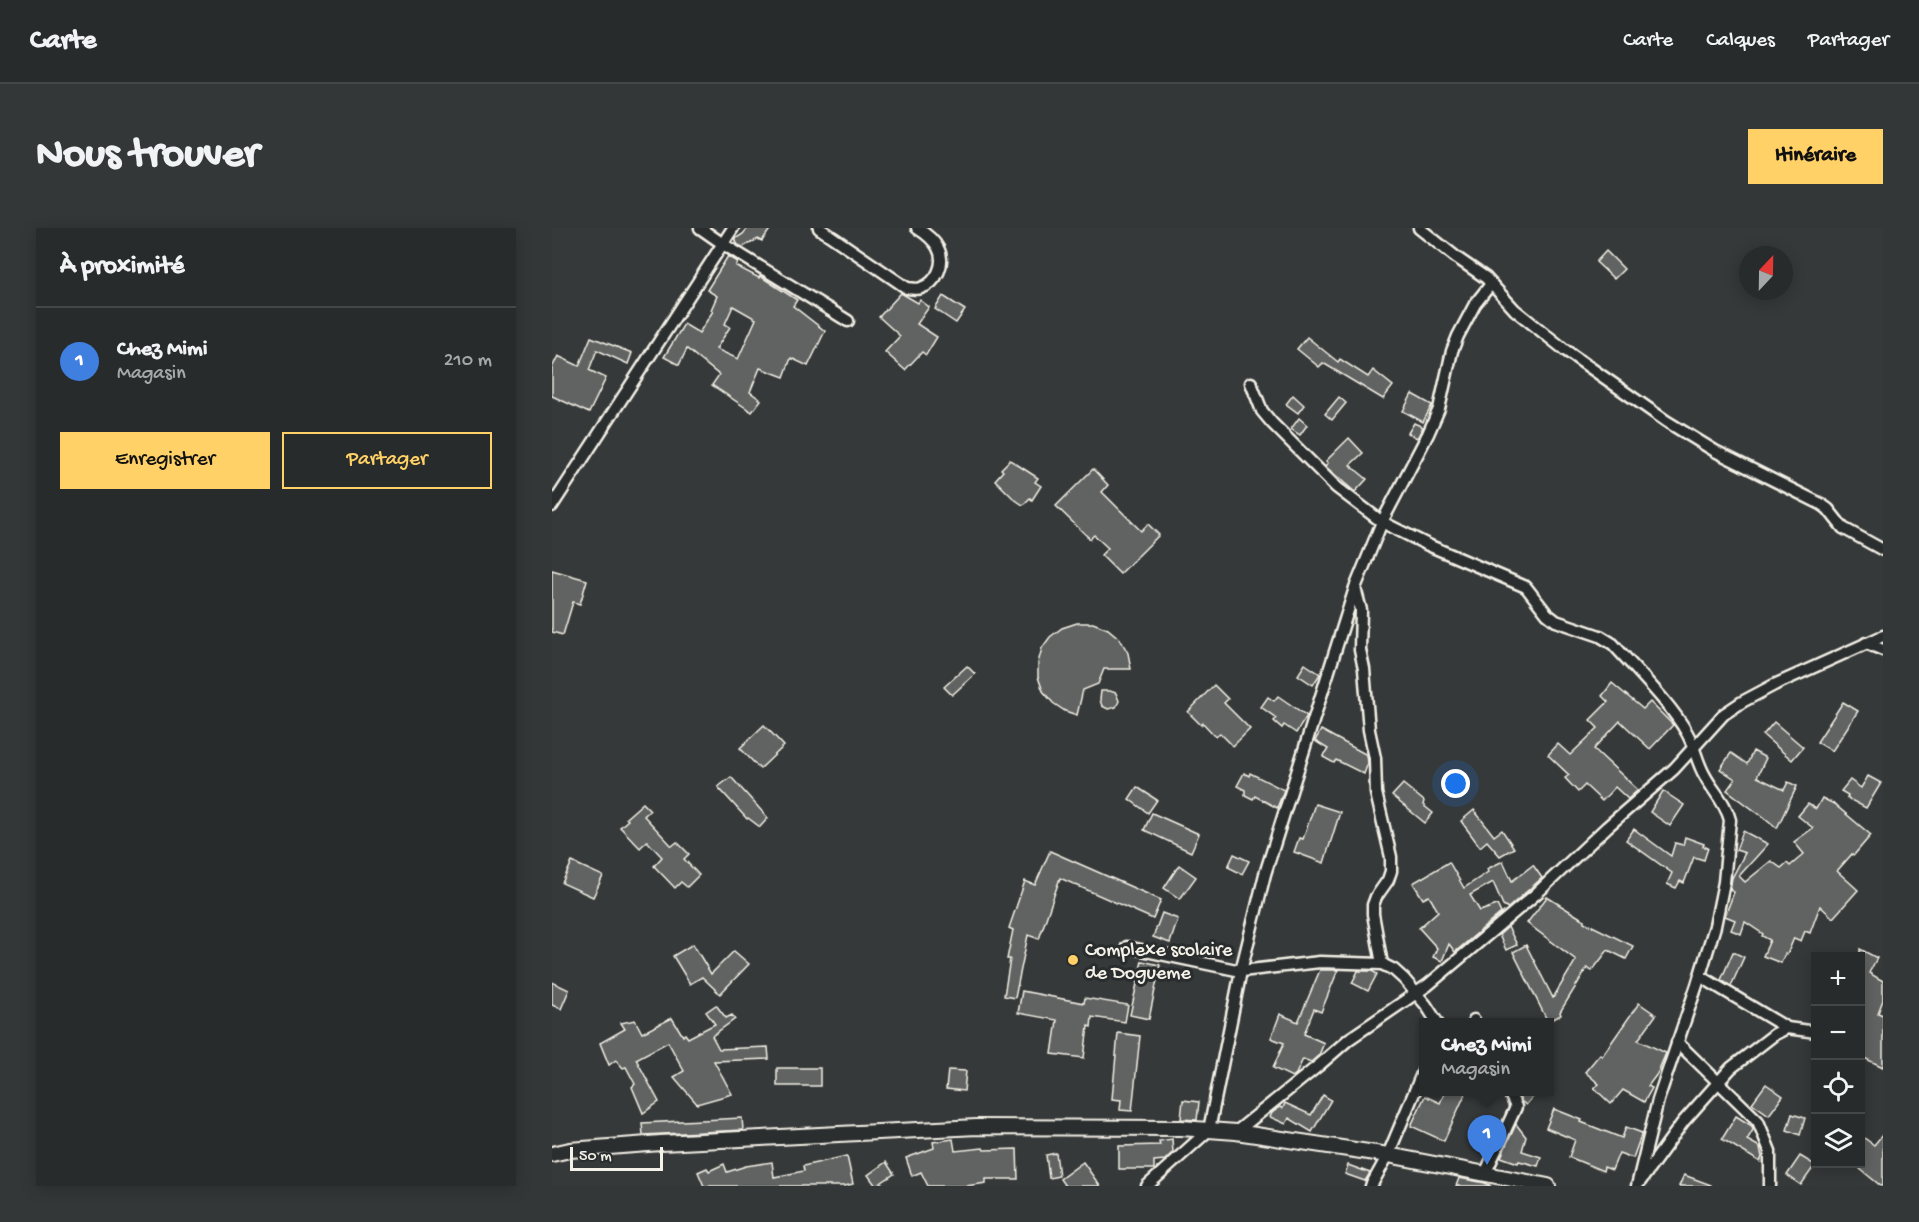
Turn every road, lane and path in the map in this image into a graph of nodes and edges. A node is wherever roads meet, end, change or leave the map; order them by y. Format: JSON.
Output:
{"nodes":[{"id":1,"x":700,"y":228,"type":"edge"},
{"id":2,"x":734,"y":228,"type":"edge"},
{"id":3,"x":819,"y":228,"type":"edge"},
{"id":4,"x":917,"y":228,"type":"edge"},
{"id":5,"x":1419,"y":228,"type":"edge"},
{"id":6,"x":930,"y":232,"type":"edge"},
{"id":7,"x":723,"y":244,"type":"junction"},
{"id":8,"x":1491,"y":284,"type":"junction"},
{"id":9,"x":848,"y":321,"type":"dead end"},
{"id":10,"x":1251,"y":383,"type":"dead end"},
{"id":11,"x":552,"y":507,"type":"edge"},
{"id":12,"x":1382,"y":522,"type":"junction"},
{"id":13,"x":1883,"y":550,"type":"edge"},
{"id":14,"x":1355,"y":588,"type":"junction"},
{"id":15,"x":1883,"y":636,"type":"edge"},
{"id":16,"x":1866,"y":643,"type":"junction"},
{"id":17,"x":1883,"y":650,"type":"edge"},
{"id":18,"x":1694,"y":747,"type":"junction"},
{"id":19,"x":1127,"y":947,"type":"dead end"},
{"id":20,"x":1382,"y":963,"type":"junction"},
{"id":21,"x":1241,"y":971,"type":"junction"},
{"id":22,"x":1700,"y":976,"type":"junction"},
{"id":23,"x":1417,"y":993,"type":"junction"},
{"id":24,"x":1435,"y":1018,"type":"edge"},
{"id":25,"x":1787,"y":1028,"type":"junction"},
{"id":26,"x":1811,"y":1031,"type":"edge"},
{"id":27,"x":1677,"y":1042,"type":"junction"},
{"id":28,"x":1419,"y":1081,"type":"edge"},
{"id":29,"x":1717,"y":1082,"type":"junction"},
{"id":30,"x":1511,"y":1096,"type":"edge"},
{"id":31,"x":1209,"y":1130,"type":"junction"},
{"id":32,"x":1236,"y":1132,"type":"junction"},
{"id":33,"x":552,"y":1154,"type":"edge"},
{"id":34,"x":1388,"y":1155,"type":"junction"},
{"id":35,"x":1485,"y":1174,"type":"junction"},
{"id":36,"x":1147,"y":1186,"type":"edge"},
{"id":37,"x":1371,"y":1186,"type":"edge"},
{"id":38,"x":1548,"y":1186,"type":"edge"},
{"id":39,"x":1637,"y":1186,"type":"edge"},
{"id":40,"x":1770,"y":1186,"type":"edge"}],
"edges":[{"from":1,"to":7,"type":"street"},
{"from":2,"to":7,"type":"street"},
{"from":3,"to":6,"type":"street"},
{"from":4,"to":6,"type":"street"},
{"from":5,"to":8,"type":"street"},
{"from":7,"to":9,"type":"street"},
{"from":7,"to":11,"type":"street"},
{"from":8,"to":12,"type":"street"},
{"from":8,"to":13,"type":"street"},
{"from":10,"to":12,"type":"street"},
{"from":12,"to":14,"type":"street"},
{"from":12,"to":18,"type":"street"},
{"from":14,"to":20,"type":"street"},
{"from":14,"to":21,"type":"street"},
{"from":15,"to":16,"type":"street"},
{"from":16,"to":17,"type":"street"},
{"from":16,"to":18,"type":"street"},
{"from":18,"to":22,"type":"street"},
{"from":18,"to":23,"type":"street"},
{"from":19,"to":21,"type":"street"},
{"from":20,"to":21,"type":"street"},
{"from":20,"to":23,"type":"street"},
{"from":21,"to":31,"type":"street"},
{"from":22,"to":25,"type":"street"},
{"from":22,"to":27,"type":"street"},
{"from":23,"to":24,"type":"street"},
{"from":23,"to":32,"type":"street"},
{"from":25,"to":26,"type":"street"},
{"from":25,"to":29,"type":"street"},
{"from":27,"to":29,"type":"street"},
{"from":27,"to":39,"type":"street"},
{"from":28,"to":34,"type":"street"},
{"from":29,"to":39,"type":"street"},
{"from":29,"to":40,"type":"street"},
{"from":30,"to":35,"type":"street"},
{"from":31,"to":32,"type":"street"},
{"from":31,"to":33,"type":"street"},
{"from":31,"to":36,"type":"street"},
{"from":32,"to":34,"type":"street"},
{"from":34,"to":35,"type":"street"},
{"from":34,"to":37,"type":"street"},
{"from":35,"to":38,"type":"street"}]}
